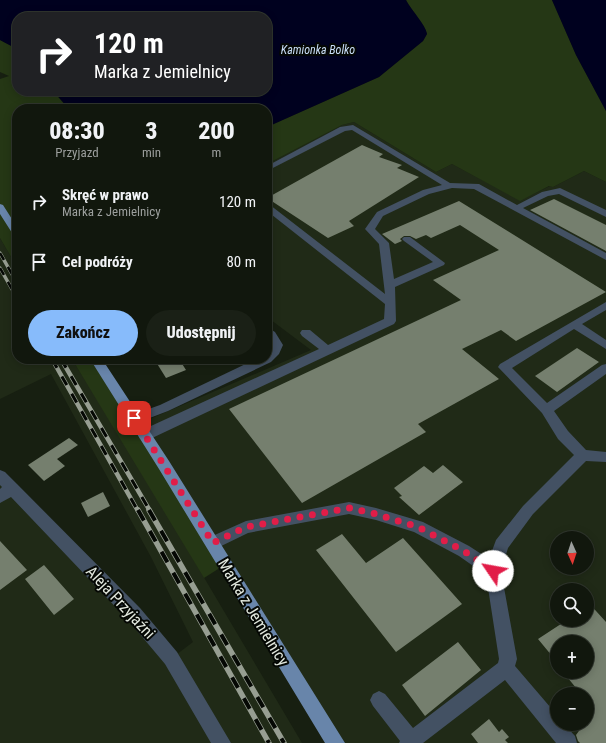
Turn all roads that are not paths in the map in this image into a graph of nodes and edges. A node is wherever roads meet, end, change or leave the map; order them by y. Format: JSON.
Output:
{"nodes":[{"id":1,"x":348,"y":119,"type":"dead end"},
{"id":2,"x":272,"y":158,"type":"edge"},
{"id":3,"x":272,"y":167,"type":"edge"},
{"id":4,"x":449,"y":186,"type":"junction"},
{"id":5,"x":0,"y":207,"type":"edge"},
{"id":6,"x":517,"y":208,"type":"junction"},
{"id":7,"x":272,"y":211,"type":"edge"},
{"id":8,"x":606,"y":214,"type":"edge"},
{"id":9,"x":12,"y":226,"type":"edge"},
{"id":10,"x":407,"y":239,"type":"dead end"},
{"id":11,"x":606,"y":258,"type":"edge"},
{"id":12,"x":390,"y":286,"type":"junction"},
{"id":13,"x":390,"y":303,"type":"junction"},
{"id":14,"x":606,"y":305,"type":"edge"},
{"id":15,"x":574,"y":324,"type":"junction"},
{"id":16,"x":306,"y":333,"type":"dead end"},
{"id":17,"x":272,"y":335,"type":"edge"},
{"id":18,"x":606,"y":345,"type":"edge"},
{"id":19,"x":327,"y":350,"type":"junction"},
{"id":20,"x":272,"y":355,"type":"edge"},
{"id":21,"x":99,"y":364,"type":"edge"},
{"id":22,"x":256,"y":364,"type":"edge"},
{"id":23,"x":606,"y":368,"type":"edge"},
{"id":24,"x":546,"y":410,"type":"junction"},
{"id":25,"x":134,"y":418,"type":"junction"},
{"id":26,"x":145,"y":434,"type":"junction"},
{"id":27,"x":583,"y":455,"type":"junction"},
{"id":28,"x":606,"y":457,"type":"edge"},
{"id":29,"x":0,"y":476,"type":"edge"},
{"id":30,"x":6,"y":492,"type":"edge"},
{"id":31,"x":213,"y":543,"type":"junction"},
{"id":32,"x":493,"y":571,"type":"junction"},
{"id":33,"x":506,"y":668,"type":"junction"},
{"id":34,"x":379,"y":700,"type":"dead end"},
{"id":35,"x":410,"y":742,"type":"edge"},
{"id":36,"x":222,"y":743,"type":"edge"},
{"id":37,"x":336,"y":743,"type":"edge"},
{"id":38,"x":568,"y":743,"type":"edge"}],
"edges":[{"from":1,"to":2,"type":"street"},
{"from":3,"to":4,"type":"street"},
{"from":4,"to":6,"type":"street"},
{"from":4,"to":12,"type":"street"},
{"from":5,"to":9,"type":"main road"},
{"from":6,"to":8,"type":"street"},
{"from":6,"to":11,"type":"street"},
{"from":7,"to":13,"type":"street"},
{"from":10,"to":12,"type":"street"},
{"from":12,"to":13,"type":"street"},
{"from":13,"to":19,"type":"street"},
{"from":14,"to":15,"type":"street"},
{"from":15,"to":18,"type":"street"},
{"from":15,"to":24,"type":"street"},
{"from":16,"to":19,"type":"street"},
{"from":17,"to":20,"type":"street"},
{"from":19,"to":26,"type":"street"},
{"from":21,"to":25,"type":"main road","name":"Marka z Jemielnicy"},
{"from":22,"to":25,"type":"street"},
{"from":23,"to":24,"type":"street"},
{"from":24,"to":27,"type":"street"},
{"from":25,"to":26,"type":"main road","name":"Marka z Jemielnicy"},
{"from":26,"to":31,"type":"main road","name":"Marka z Jemielnicy"},
{"from":27,"to":28,"type":"street"},
{"from":27,"to":32,"type":"street"},
{"from":29,"to":30,"type":"street","name":"Aleja Przyjaźni"},
{"from":30,"to":36,"type":"street","name":"Aleja Przyjaźni"},
{"from":31,"to":32,"type":"street"},
{"from":31,"to":37,"type":"main road","name":"Marka z Jemielnicy"},
{"from":32,"to":33,"type":"street"},
{"from":33,"to":35,"type":"street"},
{"from":33,"to":38,"type":"street"},
{"from":34,"to":35,"type":"street"}]}
